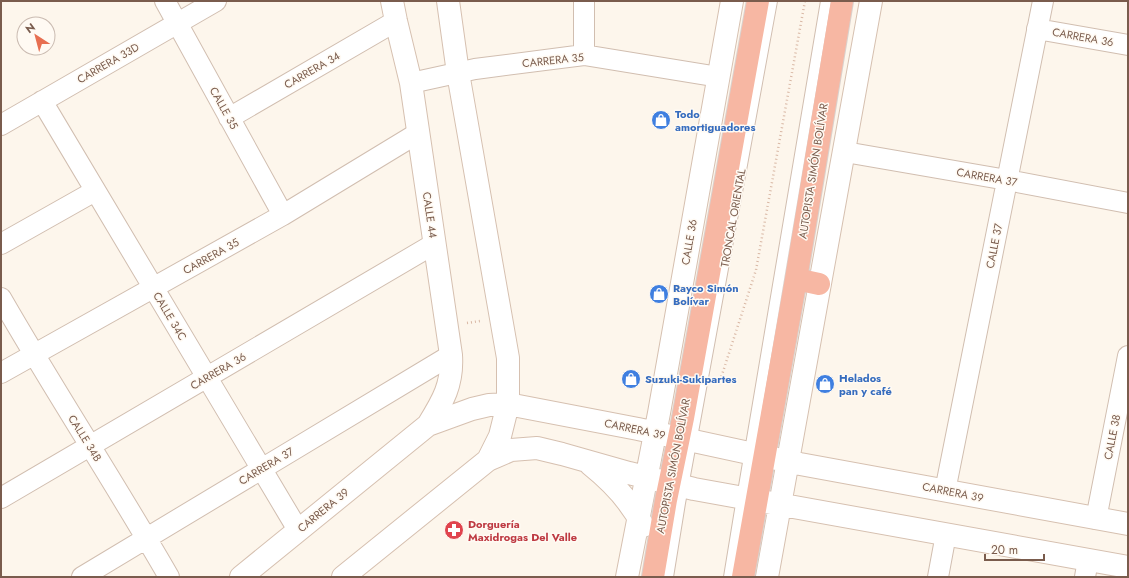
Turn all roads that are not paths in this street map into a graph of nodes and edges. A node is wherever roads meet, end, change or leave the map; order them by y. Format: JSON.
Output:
{"nodes":[{"id":1,"x":165,"y":1,"type":"edge"},
{"id":2,"x":216,"y":1,"type":"edge"},
{"id":3,"x":448,"y":1,"type":"edge"},
{"id":4,"x":584,"y":1,"type":"edge"},
{"id":5,"x":732,"y":1,"type":"edge"},
{"id":6,"x":758,"y":1,"type":"edge"},
{"id":7,"x":772,"y":1,"type":"edge"},
{"id":8,"x":826,"y":1,"type":"edge"},
{"id":9,"x":842,"y":1,"type":"edge"},
{"id":10,"x":871,"y":1,"type":"edge"},
{"id":11,"x":1043,"y":1,"type":"edge"},
{"id":12,"x":394,"y":11,"type":"edge"},
{"id":13,"x":177,"y":23,"type":"junction"},
{"id":14,"x":1037,"y":29,"type":"junction"},
{"id":15,"x":1128,"y":45,"type":"edge"},
{"id":16,"x":584,"y":55,"type":"junction"},
{"id":17,"x":458,"y":73,"type":"junction"},
{"id":18,"x":719,"y":77,"type":"junction"},
{"id":19,"x":411,"y":83,"type":"junction"},
{"id":20,"x":42,"y":101,"type":"junction"},
{"id":21,"x":230,"y":118,"type":"junction"},
{"id":22,"x":1,"y":125,"type":"edge"},
{"id":23,"x":418,"y":133,"type":"junction"},
{"id":24,"x":845,"y":152,"type":"junction"},
{"id":25,"x":1007,"y":180,"type":"junction"},
{"id":26,"x":95,"y":191,"type":"junction"},
{"id":27,"x":1128,"y":203,"type":"edge"},
{"id":28,"x":283,"y":215,"type":"junction"},
{"id":29,"x":1,"y":244,"type":"edge"},
{"id":30,"x":434,"y":244,"type":"junction"},
{"id":31,"x":796,"y":279,"type":"junction"},
{"id":32,"x":819,"y":284,"type":"junction"},
{"id":33,"x":153,"y":288,"type":"junction"},
{"id":34,"x":1,"y":298,"type":"edge"},
{"id":35,"x":34,"y":355,"type":"junction"},
{"id":36,"x":451,"y":355,"type":"junction"},
{"id":37,"x":1128,"y":356,"type":"edge"},
{"id":38,"x":1,"y":373,"type":"edge"},
{"id":39,"x":207,"y":378,"type":"junction"},
{"id":40,"x":508,"y":404,"type":"junction"},
{"id":41,"x":428,"y":426,"type":"junction"},
{"id":42,"x":655,"y":433,"type":"junction"},
{"id":43,"x":686,"y":439,"type":"junction"},
{"id":44,"x":90,"y":446,"type":"junction"},
{"id":45,"x":757,"y":455,"type":"junction"},
{"id":46,"x":488,"y":460,"type":"junction"},
{"id":47,"x":585,"y":460,"type":"junction"},
{"id":48,"x":789,"y":461,"type":"junction"},
{"id":49,"x":261,"y":469,"type":"junction"},
{"id":50,"x":647,"y":477,"type":"junction"},
{"id":51,"x":677,"y":484,"type":"junction"},
{"id":52,"x":945,"y":490,"type":"junction"},
{"id":53,"x":1,"y":498,"type":"edge"},
{"id":54,"x":750,"y":499,"type":"junction"},
{"id":55,"x":781,"y":505,"type":"junction"},
{"id":56,"x":639,"y":518,"type":"junction"},
{"id":57,"x":1096,"y":519,"type":"junction"},
{"id":58,"x":1128,"y":524,"type":"edge"},
{"id":59,"x":298,"y":530,"type":"junction"},
{"id":60,"x":946,"y":534,"type":"junction"},
{"id":61,"x":147,"y":538,"type":"junction"},
{"id":62,"x":657,"y":553,"type":"junction"},
{"id":63,"x":1128,"y":567,"type":"edge"},
{"id":64,"x":1086,"y":568,"type":"edge"},
{"id":65,"x":249,"y":573,"type":"edge"},
{"id":66,"x":624,"y":573,"type":"edge"},
{"id":67,"x":82,"y":577,"type":"edge"},
{"id":68,"x":169,"y":577,"type":"edge"},
{"id":69,"x":343,"y":577,"type":"edge"},
{"id":70,"x":652,"y":577,"type":"edge"},
{"id":71,"x":668,"y":577,"type":"edge"},
{"id":72,"x":729,"y":577,"type":"edge"},
{"id":73,"x":743,"y":577,"type":"edge"},
{"id":74,"x":767,"y":577,"type":"edge"},
{"id":75,"x":938,"y":577,"type":"edge"}],
"edges":[{"from":1,"to":13,"type":"street","name":"CALLE 35"},
{"from":2,"to":13,"type":"street","name":"CARRERA 33D"},
{"from":3,"to":17,"type":"main road"},
{"from":4,"to":16,"type":"street"},
{"from":5,"to":18,"type":"main road","name":"CALLE 36"},
{"from":6,"to":43,"type":"highway","name":"AUTOPISTA SIMÓN BOLÍVAR"},
{"from":7,"to":43,"type":"lane","name":"TRONCAL ORIENTAL"},
{"from":8,"to":45,"type":"lane"},
{"from":9,"to":31,"type":"highway","name":"AUTOPISTA SIMÓN BOLÍVAR"},
{"from":10,"to":24,"type":"main road"},
{"from":11,"to":14,"type":"street","name":"CALLE 37"},
{"from":12,"to":19,"type":"main road","name":"CALLE 44"},
{"from":12,"to":21,"type":"street","name":"CARRERA 34"},
{"from":13,"to":20,"type":"street","name":"CARRERA 33D"},
{"from":13,"to":21,"type":"street","name":"CALLE 35"},
{"from":14,"to":15,"type":"street","name":"CARRERA 36"},
{"from":14,"to":25,"type":"street","name":"CALLE 37"},
{"from":16,"to":17,"type":"street","name":"CARRERA 35"},
{"from":16,"to":18,"type":"street","name":"CARRERA 35"},
{"from":17,"to":19,"type":"street","name":"CARRERA 35"},
{"from":17,"to":40,"type":"main road"},
{"from":18,"to":42,"type":"main road","name":"CALLE 36"},
{"from":19,"to":23,"type":"main road","name":"CALLE 44"},
{"from":20,"to":22,"type":"street","name":"CARRERA 33D"},
{"from":20,"to":26,"type":"street","name":"CALLE 34C"},
{"from":21,"to":28,"type":"street","name":"CALLE 35"},
{"from":23,"to":28,"type":"street","name":"CARRERA 35"},
{"from":23,"to":30,"type":"main road","name":"CALLE 44"},
{"from":24,"to":25,"type":"street","name":"CARRERA 37"},
{"from":24,"to":32,"type":"main road"},
{"from":25,"to":27,"type":"street","name":"CARRERA 37"},
{"from":25,"to":52,"type":"street","name":"CALLE 37"},
{"from":26,"to":29,"type":"street"},
{"from":26,"to":33,"type":"street","name":"CALLE 34C"},
{"from":28,"to":33,"type":"street","name":"CARRERA 35"},
{"from":30,"to":36,"type":"main road","name":"CALLE 44"},
{"from":30,"to":39,"type":"street","name":"CARRERA 36"},
{"from":31,"to":32,"type":"highway"},
{"from":31,"to":45,"type":"highway","name":"AUTOPISTA SIMÓN BOLÍVAR"},
{"from":32,"to":48,"type":"main road"},
{"from":33,"to":35,"type":"street","name":"CARRERA 35"},
{"from":33,"to":39,"type":"street","name":"CALLE 34C"},
{"from":34,"to":35,"type":"street","name":"CALLE 34B"},
{"from":35,"to":38,"type":"street","name":"CARRERA 35"},
{"from":35,"to":44,"type":"street","name":"CALLE 34B"},
{"from":36,"to":41,"type":"main road","name":"CALLE 44"},
{"from":36,"to":49,"type":"street","name":"CARRERA 37"},
{"from":37,"to":57,"type":"street","name":"CALLE 38"},
{"from":39,"to":44,"type":"street","name":"CARRERA 36"},
{"from":39,"to":49,"type":"street","name":"CALLE 34C"},
{"from":40,"to":41,"type":"main road","name":"CARRERA 39"},
{"from":40,"to":42,"type":"main road","name":"CARRERA 39"},
{"from":40,"to":46,"type":"main road"},
{"from":41,"to":59,"type":"main road","name":"CARRERA 39"},
{"from":42,"to":43,"type":"main road","name":"CARRERA 39"},
{"from":42,"to":50,"type":"main road","name":"CALLE 36"},
{"from":43,"to":45,"type":"main road","name":"CARRERA 39"},
{"from":43,"to":51,"type":"highway","name":"AUTOPISTA SIMÓN BOLÍVAR"},
{"from":44,"to":53,"type":"street","name":"CARRERA 36"},
{"from":44,"to":61,"type":"street","name":"CALLE 34B"},
{"from":45,"to":48,"type":"main road","name":"CARRERA 39"},
{"from":45,"to":54,"type":"highway","name":"AUTOPISTA SIMÓN BOLÍVAR"},
{"from":46,"to":47,"type":"main road"},
{"from":46,"to":69,"type":"main road"},
{"from":47,"to":50,"type":"main road"},
{"from":47,"to":56,"type":"main road"},
{"from":48,"to":52,"type":"main road","name":"CARRERA 39"},
{"from":48,"to":55,"type":"main road"},
{"from":49,"to":59,"type":"street","name":"CALLE 34C"},
{"from":49,"to":61,"type":"street","name":"CARRERA 37"},
{"from":50,"to":51,"type":"main road"},
{"from":50,"to":56,"type":"main road","name":"CALLE 36"},
{"from":51,"to":54,"type":"main road"},
{"from":51,"to":62,"type":"highway","name":"AUTOPISTA SIMÓN BOLÍVAR"},
{"from":51,"to":71,"type":"lane"},
{"from":52,"to":57,"type":"main road","name":"CARRERA 39"},
{"from":54,"to":55,"type":"main road"},
{"from":54,"to":72,"type":"lane"},
{"from":54,"to":73,"type":"highway","name":"AUTOPISTA SIMÓN BOLÍVAR"},
{"from":55,"to":60,"type":"main road"},
{"from":55,"to":74,"type":"main road"},
{"from":56,"to":62,"type":"main road"},
{"from":56,"to":66,"type":"main road","name":"CALLE 36"},
{"from":57,"to":58,"type":"main road","name":"CARRERA 39"},
{"from":59,"to":65,"type":"main road","name":"CARRERA 39"},
{"from":60,"to":64,"type":"main road"},
{"from":60,"to":75,"type":"street"},
{"from":61,"to":67,"type":"street","name":"CARRERA 37"},
{"from":61,"to":68,"type":"street","name":"CALLE 34B"},
{"from":62,"to":70,"type":"highway","name":"AUTOPISTA SIMÓN BOLÍVAR"},
{"from":63,"to":64,"type":"main road"}]}
